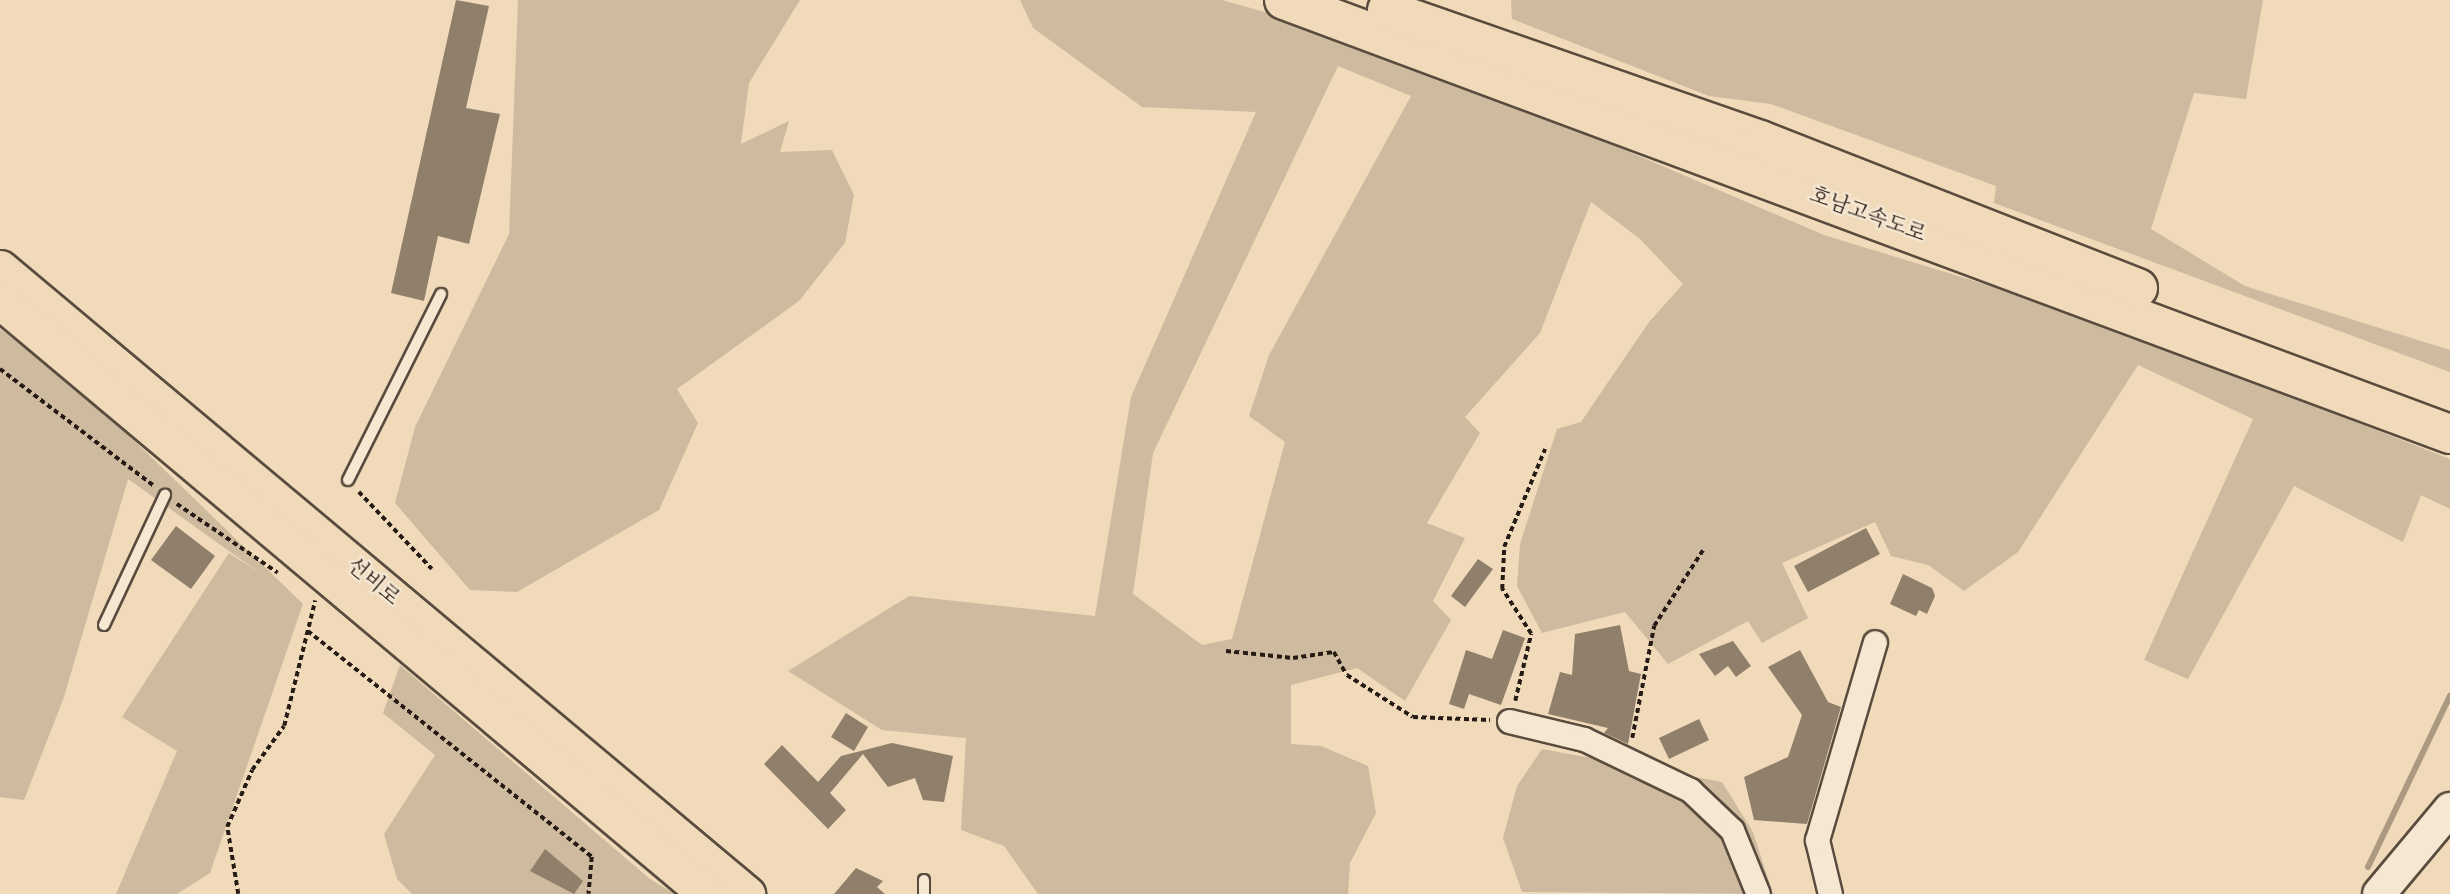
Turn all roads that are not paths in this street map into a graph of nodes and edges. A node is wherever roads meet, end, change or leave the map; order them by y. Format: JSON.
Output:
{"nodes":[{"id":1,"x":1284,"y":0,"type":"edge"},
{"id":2,"x":1359,"y":0,"type":"edge"},
{"id":3,"x":0,"y":268,"type":"edge"},
{"id":4,"x":441,"y":293,"type":"dead end"},
{"id":5,"x":0,"y":301,"type":"edge"},
{"id":6,"x":2450,"y":410,"type":"edge"},
{"id":7,"x":2450,"y":434,"type":"edge"},
{"id":8,"x":348,"y":480,"type":"road end"},
{"id":9,"x":165,"y":495,"type":"road end"},
{"id":10,"x":104,"y":625,"type":"dead end"},
{"id":11,"x":1875,"y":642,"type":"dead end"},
{"id":12,"x":1509,"y":721,"type":"road end"},
{"id":13,"x":2450,"y":808,"type":"edge"},
{"id":14,"x":2450,"y":833,"type":"edge"},
{"id":15,"x":924,"y":880,"type":"dead end"},
{"id":16,"x":2389,"y":885,"type":"edge"},
{"id":17,"x":706,"y":894,"type":"edge"},
{"id":18,"x":747,"y":894,"type":"edge"},
{"id":19,"x":924,"y":894,"type":"edge"},
{"id":20,"x":1758,"y":894,"type":"edge"},
{"id":21,"x":1830,"y":894,"type":"edge"}],
"edges":[{"from":1,"to":7,"type":"highway","name":"호남고속도로"},
{"from":2,"to":6,"type":"highway","name":"호남고속도로"},
{"from":3,"to":18,"type":"main road","name":"선비로"},
{"from":4,"to":8,"type":"lane"},
{"from":5,"to":17,"type":"main road","name":"선비로"},
{"from":9,"to":10,"type":"lane"},
{"from":11,"to":21,"type":"street"},
{"from":12,"to":20,"type":"street"},
{"from":13,"to":16,"type":"street"},
{"from":14,"to":16,"type":"street"},
{"from":15,"to":19,"type":"lane"}]}
